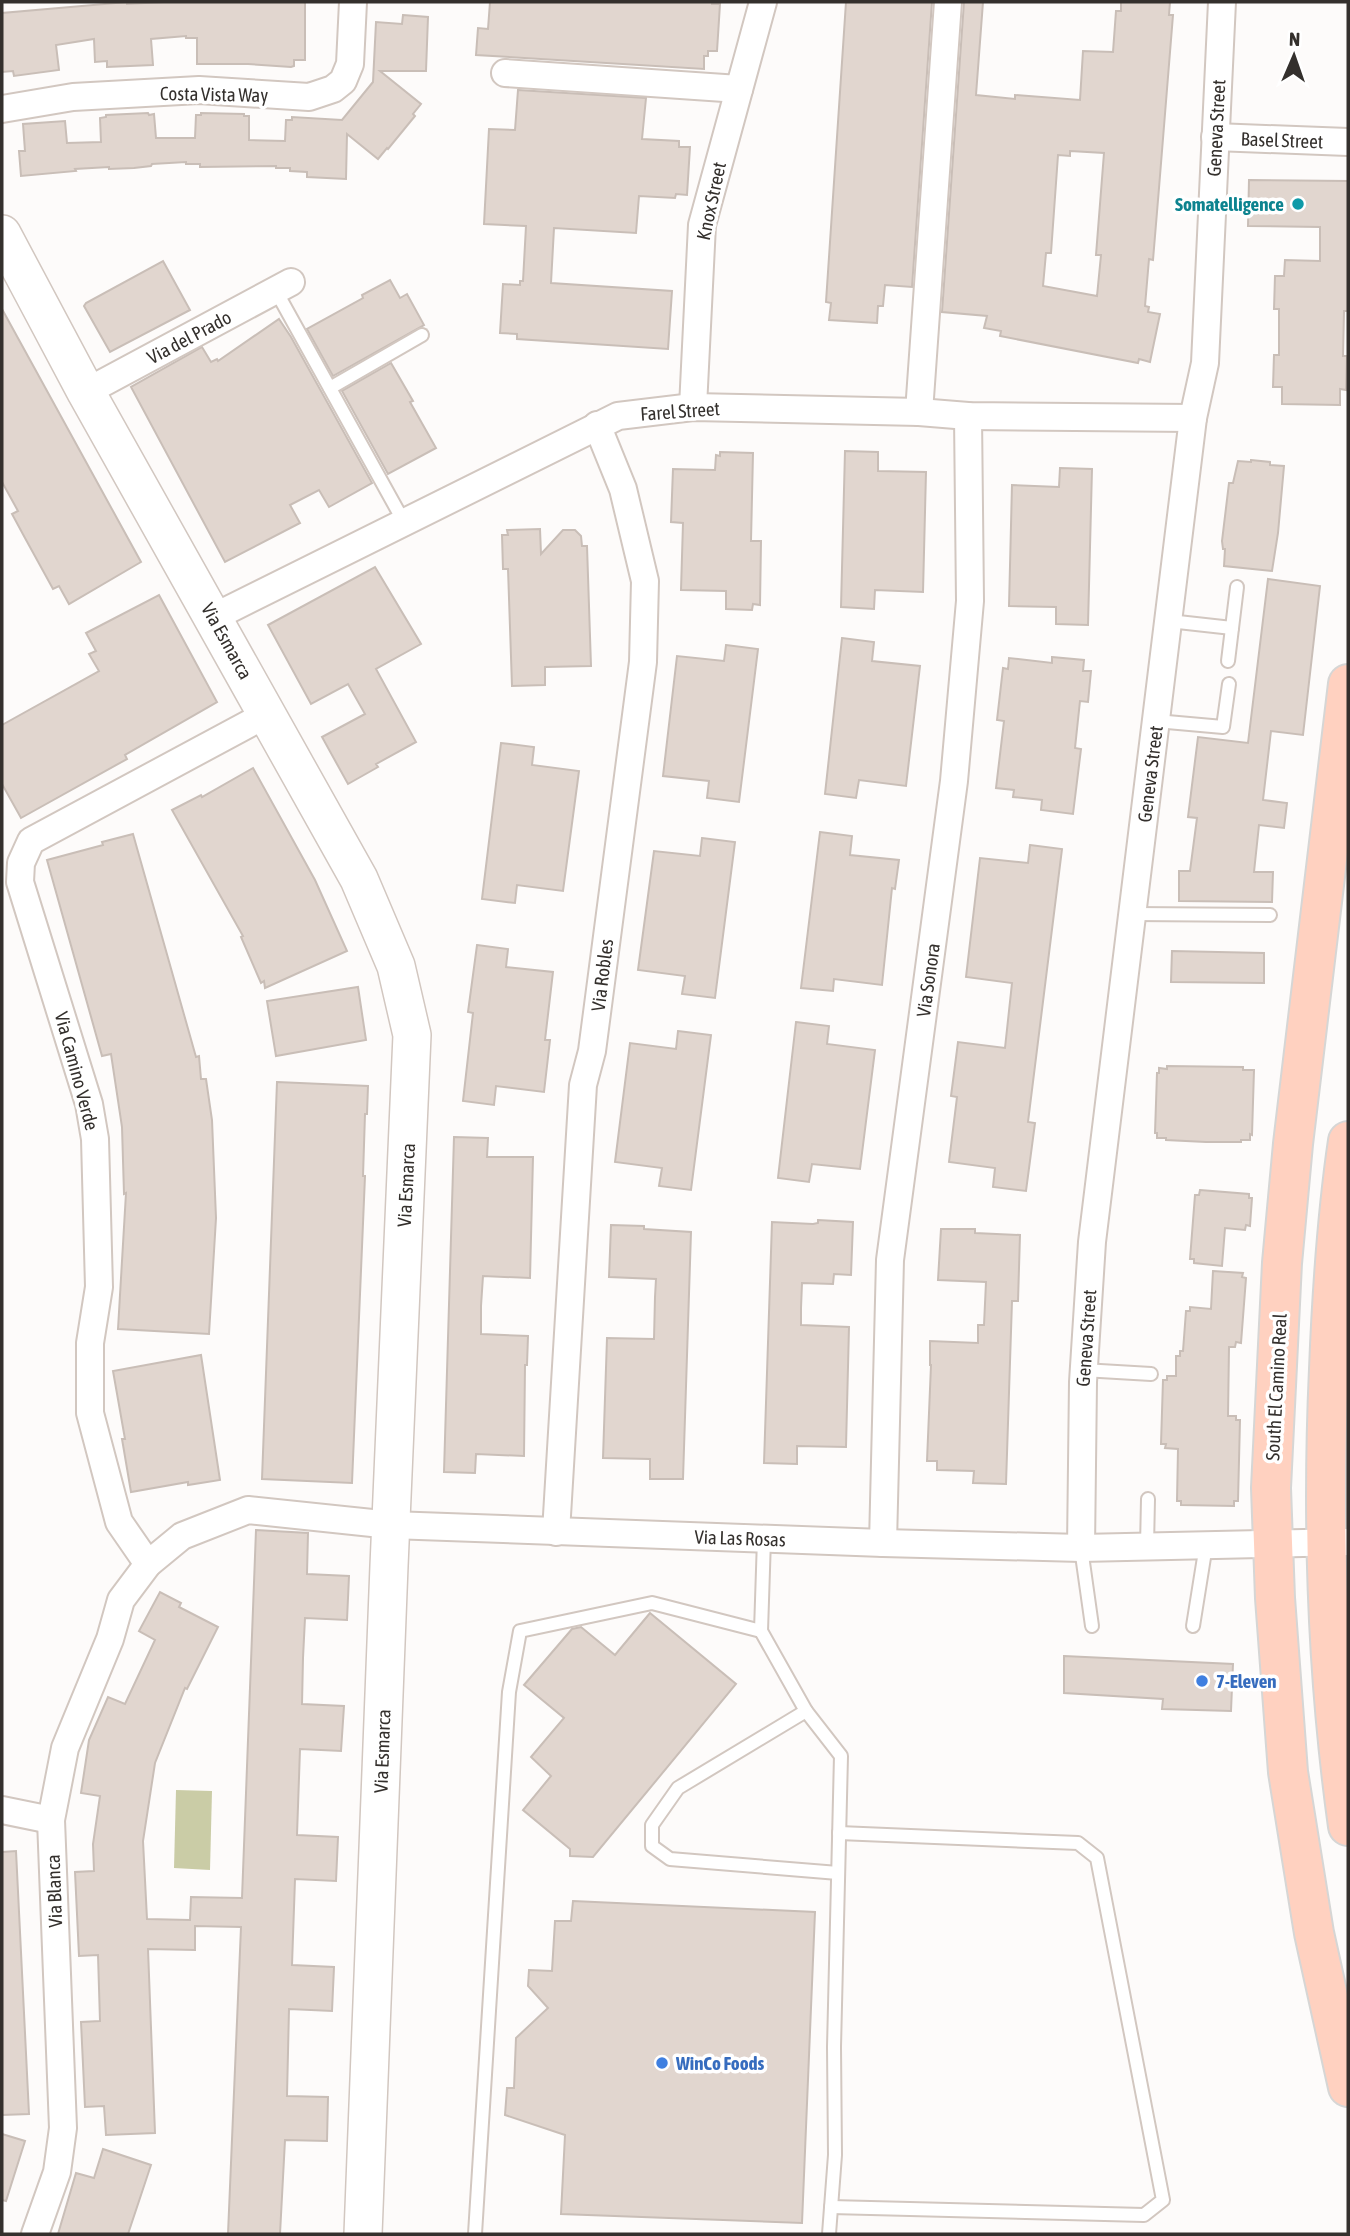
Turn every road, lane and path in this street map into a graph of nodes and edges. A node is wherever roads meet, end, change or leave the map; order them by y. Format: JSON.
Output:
{"nodes":[{"id":1,"x":353,"y":2,"type":"edge"},
{"id":2,"x":763,"y":2,"type":"edge"},
{"id":3,"x":948,"y":2,"type":"edge"},
{"id":4,"x":1222,"y":2,"type":"edge"},
{"id":5,"x":505,"y":73,"type":"dead end"},
{"id":6,"x":739,"y":89,"type":"junction"},
{"id":7,"x":2,"y":109,"type":"edge"},
{"id":8,"x":1215,"y":137,"type":"junction"},
{"id":9,"x":1348,"y":142,"type":"edge"},
{"id":10,"x":2,"y":235,"type":"edge"},
{"id":11,"x":283,"y":287,"type":"joint"},
{"id":12,"x":422,"y":335,"type":"dead end"},
{"id":13,"x":330,"y":388,"type":"junction"},
{"id":14,"x":86,"y":392,"type":"junction"},
{"id":15,"x":693,"y":407,"type":"junction"},
{"id":16,"x":919,"y":412,"type":"junction"},
{"id":17,"x":968,"y":416,"type":"junction"},
{"id":18,"x":1193,"y":418,"type":"junction"},
{"id":19,"x":597,"y":425,"type":"junction"},
{"id":20,"x":404,"y":522,"type":"junction"},
{"id":21,"x":1237,"y":587,"type":"dead end"},
{"id":22,"x":214,"y":617,"type":"junction"},
{"id":23,"x":1168,"y":621,"type":"junction"},
{"id":24,"x":1232,"y":628,"type":"junction"},
{"id":25,"x":1228,"y":661,"type":"dead end"},
{"id":26,"x":1228,"y":684,"type":"dead end"},
{"id":27,"x":1348,"y":684,"type":"edge"},
{"id":28,"x":267,"y":714,"type":"junction"},
{"id":29,"x":1156,"y":721,"type":"junction"},
{"id":30,"x":1133,"y":914,"type":"junction"},
{"id":31,"x":1270,"y":915,"type":"dead end"},
{"id":32,"x":1348,"y":1141,"type":"edge"},
{"id":33,"x":1344,"y":1212,"type":"edge"},
{"id":34,"x":1340,"y":1321,"type":"edge"},
{"id":35,"x":1083,"y":1370,"type":"junction"},
{"id":36,"x":1151,"y":1374,"type":"dead end"},
{"id":37,"x":1148,"y":1499,"type":"dead end"},
{"id":38,"x":391,"y":1525,"type":"junction"},
{"id":39,"x":556,"y":1532,"type":"junction"},
{"id":40,"x":764,"y":1539,"type":"junction"},
{"id":41,"x":1337,"y":1542,"type":"edge"},
{"id":42,"x":883,"y":1543,"type":"junction"},
{"id":43,"x":1206,"y":1545,"type":"junction"},
{"id":44,"x":1274,"y":1545,"type":"junction"},
{"id":45,"x":1147,"y":1546,"type":"junction"},
{"id":46,"x":1081,"y":1548,"type":"junction"},
{"id":47,"x":148,"y":1564,"type":"junction"},
{"id":48,"x":1092,"y":1626,"type":"dead end"},
{"id":49,"x":1193,"y":1626,"type":"dead end"},
{"id":50,"x":761,"y":1631,"type":"junction"},
{"id":51,"x":806,"y":1711,"type":"junction"},
{"id":52,"x":2,"y":1810,"type":"edge"},
{"id":53,"x":51,"y":1820,"type":"junction"},
{"id":54,"x":1348,"y":1826,"type":"edge"},
{"id":55,"x":839,"y":1833,"type":"junction"},
{"id":56,"x":838,"y":1873,"type":"junction"},
{"id":57,"x":1348,"y":2087,"type":"edge"},
{"id":58,"x":831,"y":2207,"type":"junction"},
{"id":59,"x":35,"y":2234,"type":"edge"},
{"id":60,"x":363,"y":2234,"type":"edge"},
{"id":61,"x":475,"y":2234,"type":"edge"},
{"id":62,"x":829,"y":2234,"type":"edge"}],
"edges":[{"from":1,"to":7,"type":"street","name":"Costa Vista Way"},
{"from":2,"to":6,"type":"street","name":"Knox Street"},
{"from":3,"to":16,"type":"street"},
{"from":4,"to":8,"type":"street","name":"Geneva Street"},
{"from":5,"to":6,"type":"street"},
{"from":6,"to":15,"type":"street","name":"Knox Street"},
{"from":8,"to":9,"type":"street","name":"Basel Street"},
{"from":8,"to":18,"type":"street","name":"Geneva Street"},
{"from":10,"to":14,"type":"street","name":"Via Esmarca"},
{"from":11,"to":13,"type":"lane"},
{"from":11,"to":14,"type":"street","name":"Via del Prado"},
{"from":12,"to":13,"type":"lane"},
{"from":13,"to":20,"type":"lane"},
{"from":14,"to":22,"type":"street","name":"Via Esmarca"},
{"from":15,"to":16,"type":"street","name":"Farel Street"},
{"from":15,"to":19,"type":"street","name":"Farel Street"},
{"from":16,"to":17,"type":"street","name":"Farel Street"},
{"from":17,"to":18,"type":"street","name":"Farel Street"},
{"from":17,"to":42,"type":"street","name":"Via Sonora"},
{"from":18,"to":23,"type":"street","name":"Geneva Street"},
{"from":19,"to":20,"type":"street","name":"Farel Street"},
{"from":19,"to":39,"type":"street","name":"Via Robles"},
{"from":20,"to":22,"type":"street","name":"Farel Street"},
{"from":21,"to":24,"type":"lane"},
{"from":22,"to":28,"type":"street","name":"Via Esmarca"},
{"from":23,"to":24,"type":"lane"},
{"from":23,"to":29,"type":"street","name":"Geneva Street"},
{"from":24,"to":25,"type":"lane"},
{"from":26,"to":29,"type":"lane"},
{"from":27,"to":44,"type":"main road","name":"South El Camino Real"},
{"from":28,"to":38,"type":"street","name":"Via Esmarca"},
{"from":28,"to":47,"type":"street","name":"Via Camino Verde"},
{"from":29,"to":30,"type":"street","name":"Geneva Street"},
{"from":30,"to":31,"type":"lane"},
{"from":30,"to":35,"type":"street","name":"Geneva Street"},
{"from":32,"to":33,"type":"main road"},
{"from":33,"to":34,"type":"main road"},
{"from":34,"to":41,"type":"main road"},
{"from":35,"to":36,"type":"lane"},
{"from":35,"to":46,"type":"street","name":"Geneva Street"},
{"from":37,"to":45,"type":"lane"},
{"from":38,"to":39,"type":"street","name":"Via Las Rosas"},
{"from":38,"to":47,"type":"street","name":"Via Las Rosas"},
{"from":38,"to":60,"type":"street","name":"Via Esmarca"},
{"from":39,"to":40,"type":"street","name":"Via Las Rosas"},
{"from":40,"to":42,"type":"street","name":"Via Las Rosas"},
{"from":40,"to":50,"type":"lane"},
{"from":41,"to":44,"type":"street","name":"Via Las Rosas"},
{"from":41,"to":54,"type":"main road"},
{"from":42,"to":46,"type":"street","name":"Via Las Rosas"},
{"from":43,"to":44,"type":"street","name":"Via Las Rosas"},
{"from":43,"to":45,"type":"street","name":"Via Las Rosas"},
{"from":43,"to":49,"type":"lane"},
{"from":44,"to":57,"type":"main road","name":"South El Camino Real"},
{"from":45,"to":46,"type":"street","name":"Via Las Rosas"},
{"from":46,"to":48,"type":"lane"},
{"from":47,"to":53,"type":"street","name":"Via Blanca"},
{"from":50,"to":51,"type":"lane"},
{"from":50,"to":61,"type":"lane"},
{"from":51,"to":55,"type":"lane"},
{"from":51,"to":56,"type":"lane"},
{"from":52,"to":53,"type":"street"},
{"from":53,"to":59,"type":"street","name":"Via Blanca"},
{"from":55,"to":56,"type":"lane"},
{"from":55,"to":58,"type":"lane"},
{"from":56,"to":58,"type":"lane"},
{"from":58,"to":62,"type":"lane"}]}
